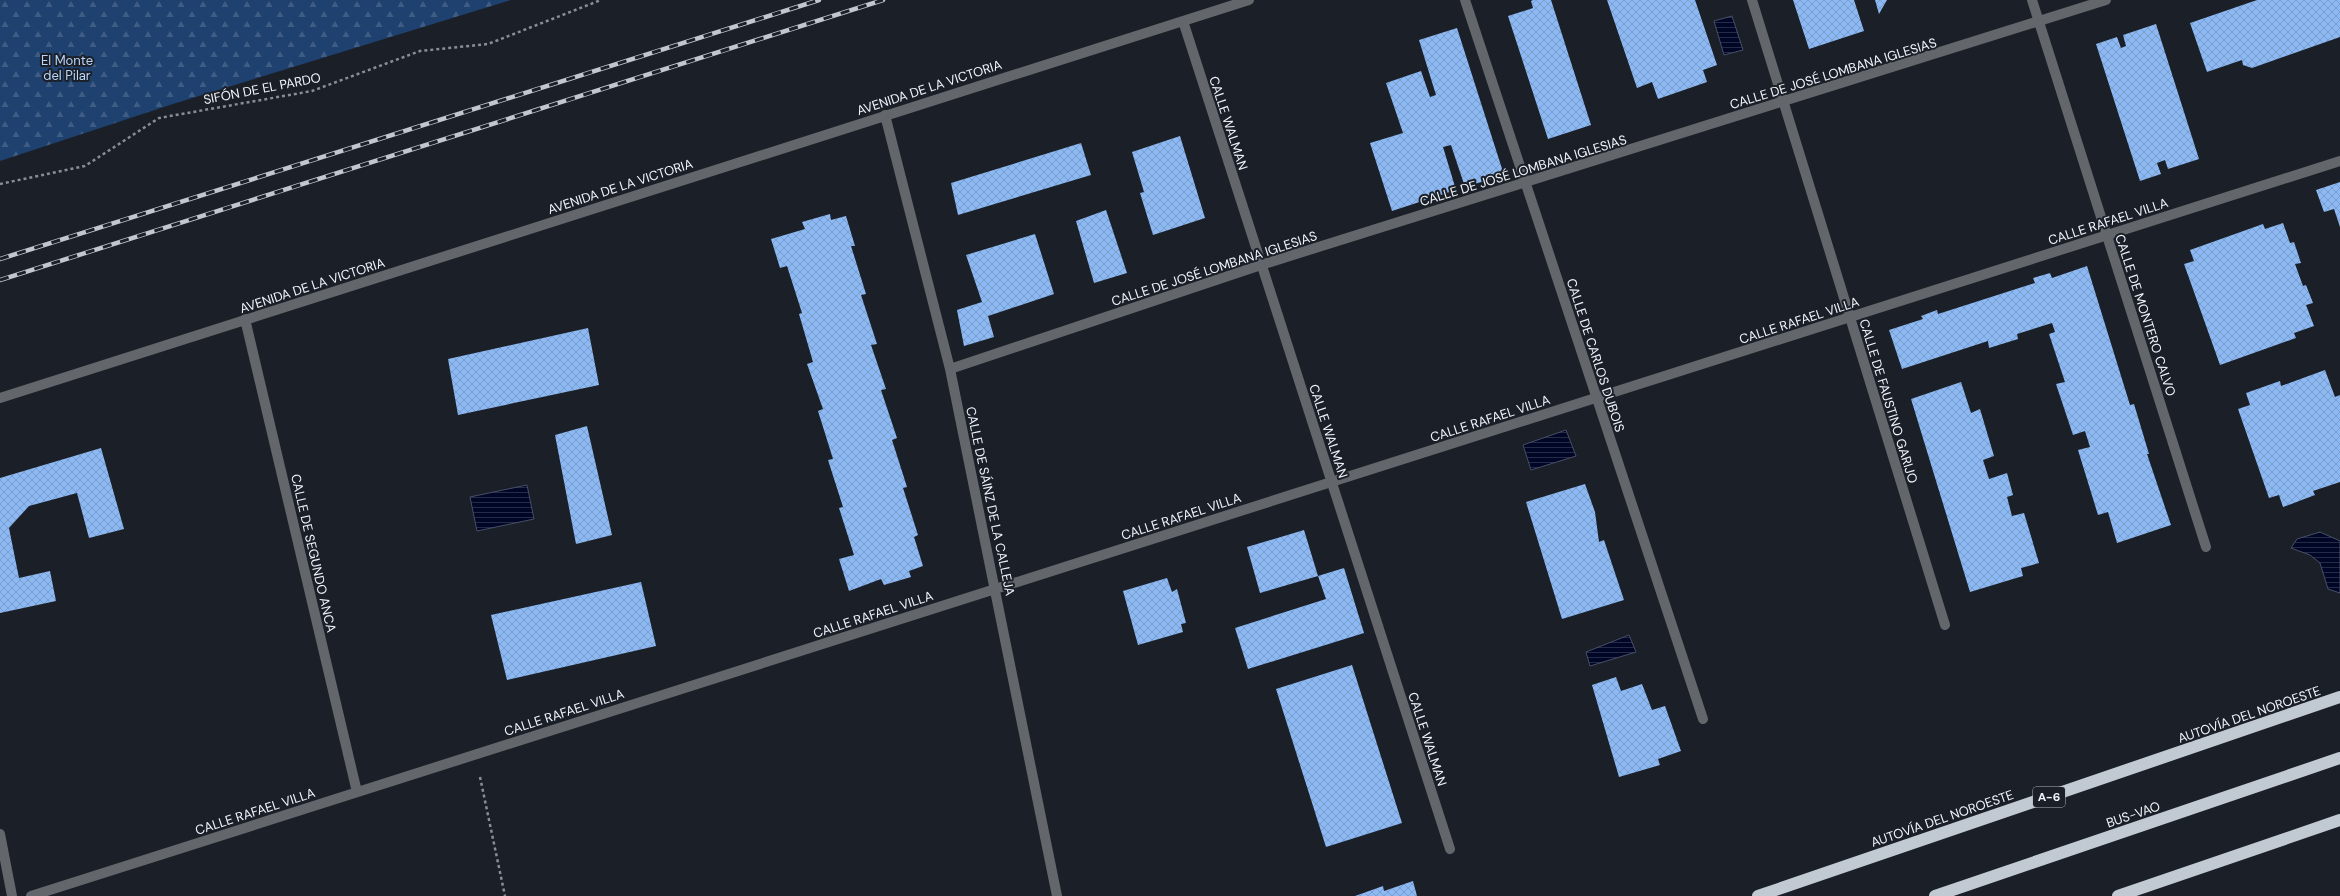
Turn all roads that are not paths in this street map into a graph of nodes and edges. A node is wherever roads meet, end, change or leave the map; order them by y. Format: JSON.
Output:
{"nodes":[{"id":1,"x":1249,"y":0,"type":"edge"},
{"id":2,"x":1465,"y":0,"type":"edge"},
{"id":3,"x":1752,"y":0,"type":"edge"},
{"id":4,"x":2032,"y":0,"type":"edge"},
{"id":5,"x":2106,"y":0,"type":"edge"},
{"id":6,"x":1183,"y":21,"type":"junction"},
{"id":7,"x":2039,"y":22,"type":"junction"},
{"id":8,"x":1784,"y":102,"type":"junction"},
{"id":9,"x":885,"y":115,"type":"junction"},
{"id":10,"x":2340,"y":161,"type":"edge"},
{"id":11,"x":1525,"y":184,"type":"junction"},
{"id":12,"x":2107,"y":235,"type":"junction"},
{"id":13,"x":1261,"y":265,"type":"junction"},
{"id":14,"x":1850,"y":317,"type":"junction"},
{"id":15,"x":245,"y":319,"type":"junction"},
{"id":16,"x":950,"y":369,"type":"junction"},
{"id":17,"x":0,"y":398,"type":"edge"},
{"id":18,"x":1596,"y":398,"type":"junction"},
{"id":19,"x":1332,"y":482,"type":"junction"},
{"id":20,"x":2206,"y":547,"type":"dead end"},
{"id":21,"x":996,"y":588,"type":"junction"},
{"id":22,"x":1945,"y":626,"type":"dead end"},
{"id":23,"x":2340,"y":697,"type":"edge"},
{"id":24,"x":1703,"y":719,"type":"dead end"},
{"id":25,"x":2340,"y":758,"type":"edge"},
{"id":26,"x":358,"y":792,"type":"junction"},
{"id":27,"x":2340,"y":820,"type":"edge"},
{"id":28,"x":0,"y":834,"type":"edge"},
{"id":29,"x":1450,"y":849,"type":"dead end"},
{"id":30,"x":12,"y":896,"type":"edge"},
{"id":31,"x":31,"y":896,"type":"edge"},
{"id":32,"x":1057,"y":896,"type":"edge"},
{"id":33,"x":1758,"y":896,"type":"edge"},
{"id":34,"x":1935,"y":896,"type":"edge"},
{"id":35,"x":2118,"y":896,"type":"edge"}],
"edges":[{"from":1,"to":6,"type":"street","name":"AVENIDA DE LA VICTORIA"},
{"from":2,"to":11,"type":"street","name":"CALLE DE CARLOS DUBOIS"},
{"from":3,"to":8,"type":"street","name":"CALLE DE FAUSTINO GARIJO"},
{"from":4,"to":7,"type":"street","name":"CALLE DE MONTERO CALVO"},
{"from":5,"to":7,"type":"street","name":"CALLE DE JOSÉ LOMBANA IGLESIAS"},
{"from":6,"to":9,"type":"street","name":"AVENIDA DE LA VICTORIA"},
{"from":6,"to":13,"type":"street","name":"CALLE WALMAN"},
{"from":7,"to":8,"type":"street","name":"CALLE DE JOSÉ LOMBANA IGLESIAS"},
{"from":7,"to":12,"type":"street","name":"CALLE DE MONTERO CALVO"},
{"from":8,"to":11,"type":"street","name":"CALLE DE JOSÉ LOMBANA IGLESIAS"},
{"from":8,"to":14,"type":"street","name":"CALLE DE FAUSTINO GARIJO"},
{"from":9,"to":15,"type":"street","name":"AVENIDA DE LA VICTORIA"},
{"from":9,"to":16,"type":"street","name":"CALLE DE SÁINZ DE LA CALLEJA"},
{"from":10,"to":12,"type":"street","name":"CALLE RAFAEL VILLA"},
{"from":11,"to":13,"type":"street","name":"CALLE DE JOSÉ LOMBANA IGLESIAS"},
{"from":11,"to":18,"type":"street","name":"CALLE DE CARLOS DUBOIS"},
{"from":12,"to":14,"type":"street","name":"CALLE RAFAEL VILLA"},
{"from":12,"to":20,"type":"street","name":"CALLE DE MONTERO CALVO"},
{"from":13,"to":16,"type":"street","name":"CALLE DE JOSÉ LOMBANA IGLESIAS"},
{"from":13,"to":19,"type":"street","name":"CALLE WALMAN"},
{"from":14,"to":18,"type":"street","name":"CALLE RAFAEL VILLA"},
{"from":14,"to":22,"type":"street","name":"CALLE DE FAUSTINO GARIJO"},
{"from":15,"to":17,"type":"street","name":"AVENIDA DE LA VICTORIA"},
{"from":15,"to":26,"type":"street","name":"CALLE DE SEGUNDO ANCA"},
{"from":16,"to":21,"type":"street","name":"CALLE DE SÁINZ DE LA CALLEJA"},
{"from":18,"to":19,"type":"street","name":"CALLE RAFAEL VILLA"},
{"from":18,"to":24,"type":"street","name":"CALLE DE CARLOS DUBOIS"},
{"from":19,"to":21,"type":"street","name":"CALLE RAFAEL VILLA"},
{"from":19,"to":29,"type":"street","name":"CALLE WALMAN"},
{"from":21,"to":26,"type":"street","name":"CALLE RAFAEL VILLA"},
{"from":21,"to":32,"type":"street","name":"CALLE DE SÁINZ DE LA CALLEJA"},
{"from":23,"to":33,"type":"highway","name":"AUTOVÍA DEL NOROESTE","number":"A-6"},
{"from":25,"to":34,"type":"highway","name":"BUS-VAO"},
{"from":26,"to":31,"type":"street","name":"CALLE RAFAEL VILLA"},
{"from":27,"to":35,"type":"highway"},
{"from":28,"to":30,"type":"street"}]}
